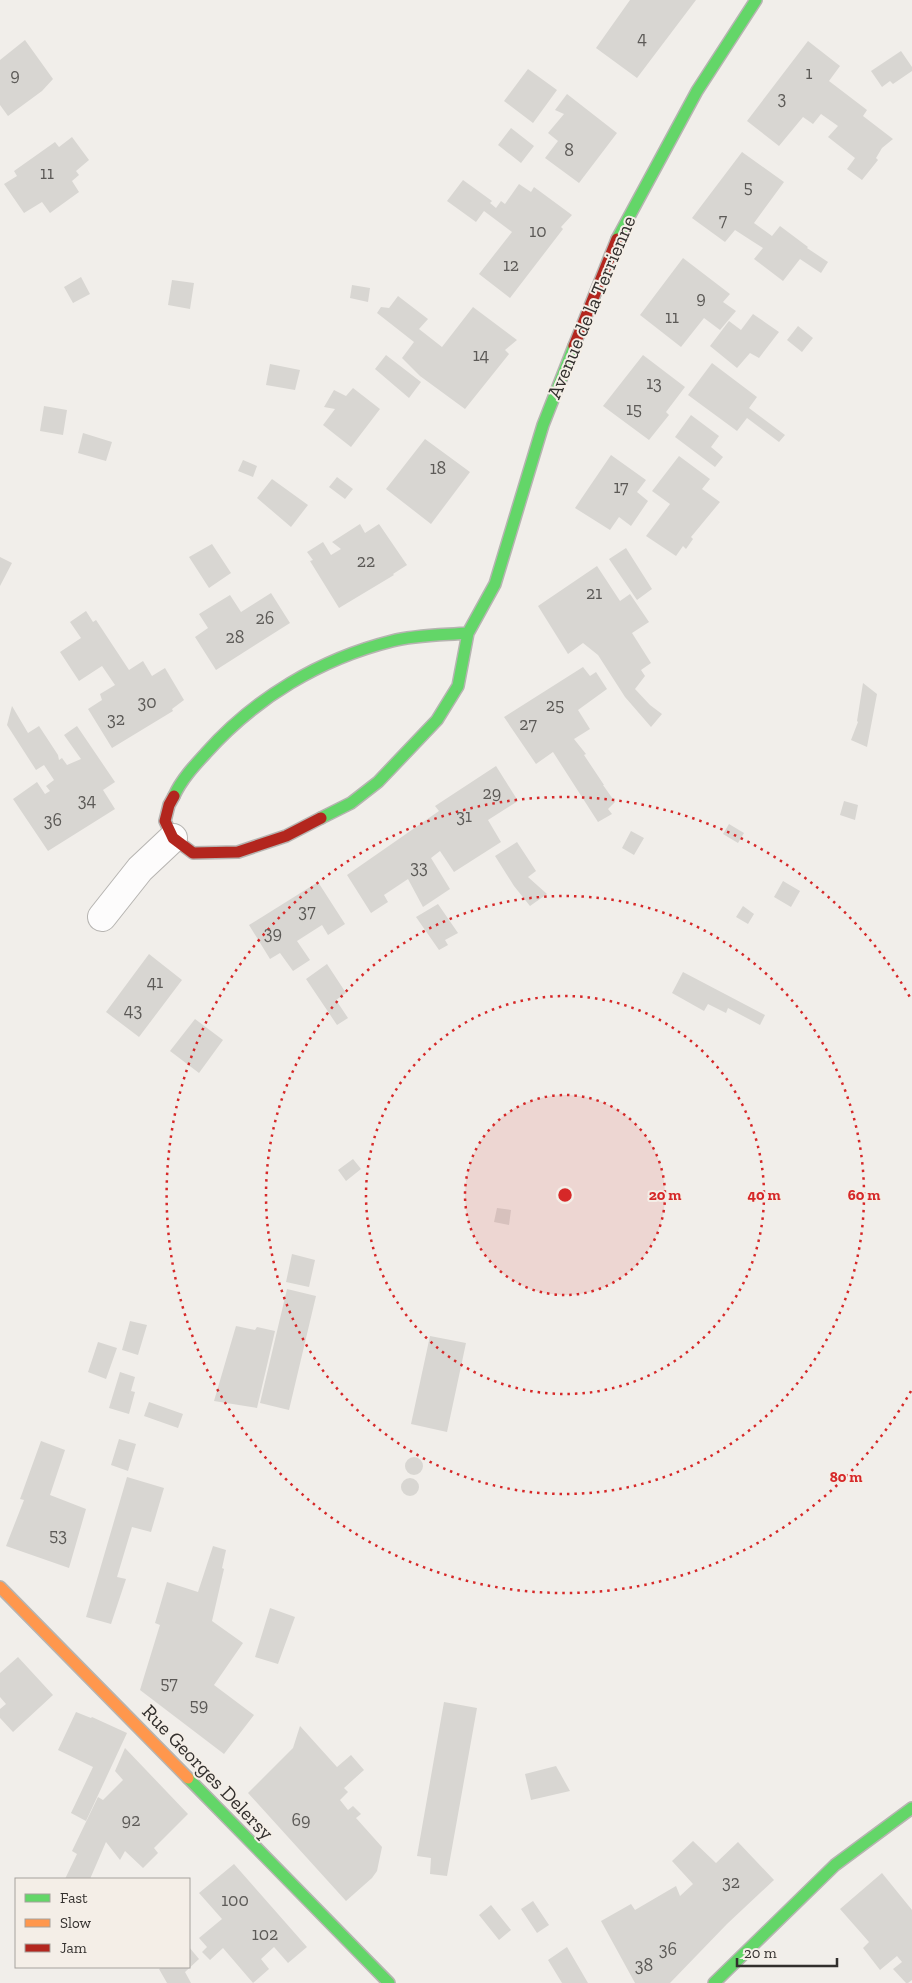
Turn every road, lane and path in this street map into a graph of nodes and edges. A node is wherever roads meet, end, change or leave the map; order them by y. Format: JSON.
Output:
{"nodes":[{"id":1,"x":756,"y":0,"type":"edge"},
{"id":2,"x":468,"y":633,"type":"junction"},
{"id":3,"x":173,"y":838,"type":"junction"},
{"id":4,"x":102,"y":917,"type":"dead end"},
{"id":5,"x":0,"y":1587,"type":"edge"},
{"id":6,"x":912,"y":1808,"type":"edge"},
{"id":7,"x":389,"y":1983,"type":"edge"},
{"id":8,"x":714,"y":1983,"type":"edge"}],
"edges":[{"from":1,"to":2,"type":"street","name":"Avenue de la Terrienne"},
{"from":2,"to":3,"type":"street"},
{"from":2,"to":3,"type":"street","name":"Avenue de la Terrienne"},
{"from":3,"to":4,"type":"street"},
{"from":5,"to":7,"type":"street","name":"Rue Georges Delersy"},
{"from":6,"to":8,"type":"street"}]}
